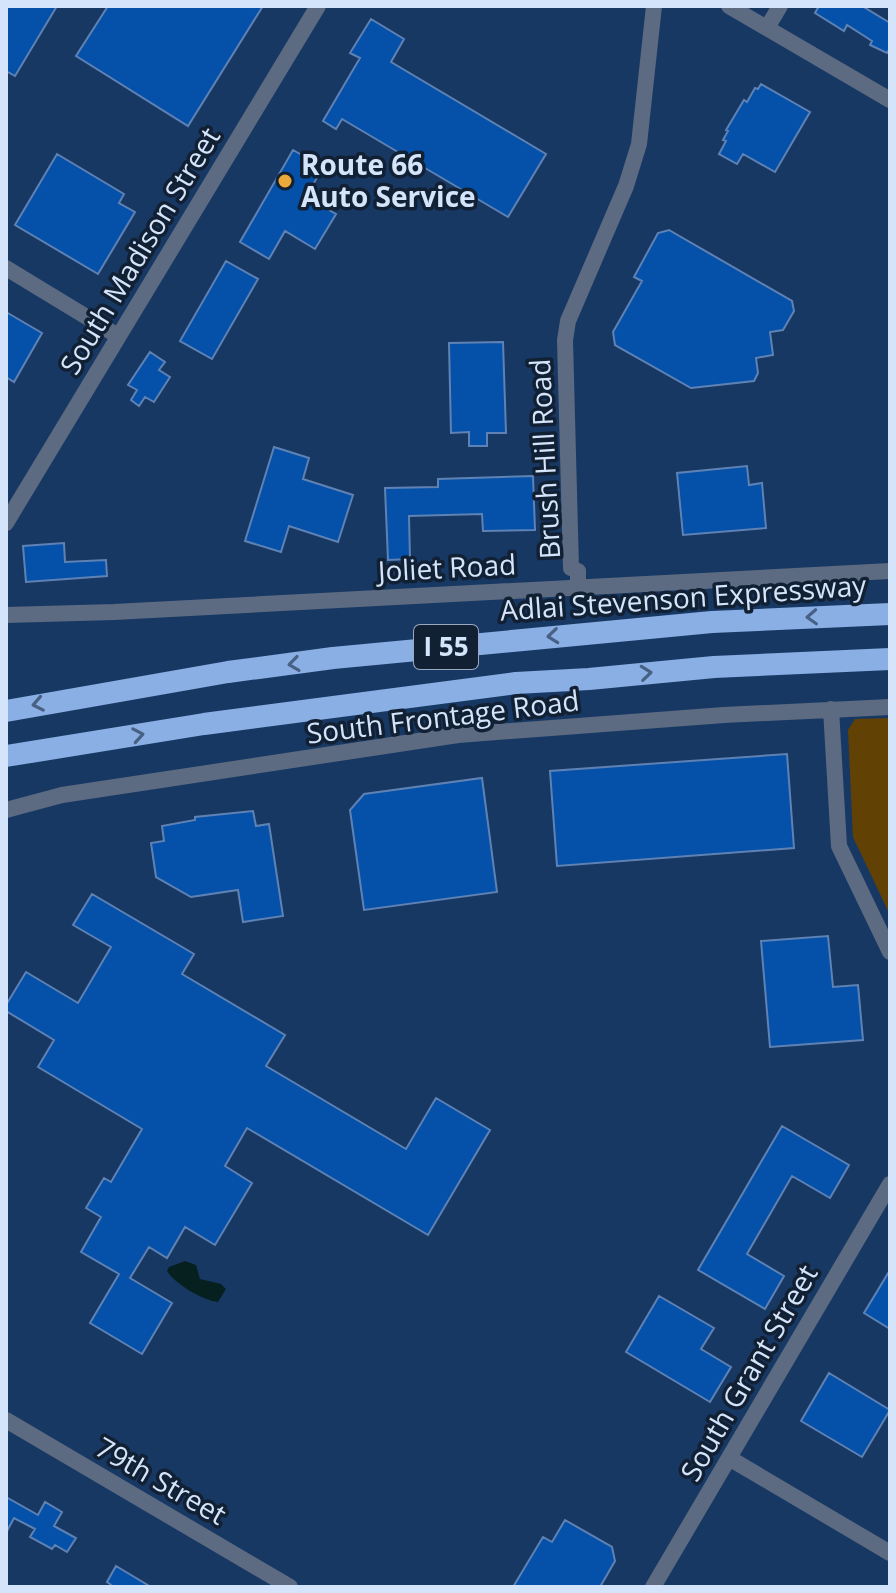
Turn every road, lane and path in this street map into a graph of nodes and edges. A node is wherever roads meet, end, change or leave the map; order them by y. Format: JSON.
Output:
{"nodes":[{"id":1,"x":318,"y":6,"type":"edge"},
{"id":2,"x":654,"y":6,"type":"edge"},
{"id":3,"x":729,"y":6,"type":"edge"},
{"id":4,"x":780,"y":6,"type":"edge"},
{"id":5,"x":767,"y":28,"type":"junction"},
{"id":6,"x":890,"y":100,"type":"edge"},
{"id":7,"x":6,"y":268,"type":"edge"},
{"id":8,"x":118,"y":336,"type":"junction"},
{"id":9,"x":6,"y":523,"type":"edge"},
{"id":10,"x":890,"y":571,"type":"edge"},
{"id":11,"x":578,"y":588,"type":"junction"},
{"id":12,"x":890,"y":614,"type":"edge"},
{"id":13,"x":6,"y":615,"type":"edge"},
{"id":14,"x":890,"y":659,"type":"edge"},
{"id":15,"x":890,"y":707,"type":"edge"},
{"id":16,"x":831,"y":709,"type":"junction"},
{"id":17,"x":6,"y":711,"type":"edge"},
{"id":18,"x":6,"y":756,"type":"edge"},
{"id":19,"x":6,"y":810,"type":"edge"},
{"id":20,"x":890,"y":952,"type":"edge"},
{"id":21,"x":890,"y":1184,"type":"edge"},
{"id":22,"x":6,"y":1420,"type":"edge"},
{"id":23,"x":729,"y":1458,"type":"junction"},
{"id":24,"x":890,"y":1553,"type":"edge"},
{"id":25,"x":290,"y":1587,"type":"edge"},
{"id":26,"x":653,"y":1587,"type":"edge"}],
"edges":[{"from":1,"to":8,"type":"street","name":"South Madison Street"},
{"from":2,"to":11,"type":"street","name":"Brush Hill Road"},
{"from":3,"to":5,"type":"street"},
{"from":4,"to":5,"type":"street"},
{"from":5,"to":6,"type":"street"},
{"from":7,"to":8,"type":"street"},
{"from":8,"to":9,"type":"street","name":"South Madison Street"},
{"from":10,"to":11,"type":"street","name":"Joliet Road"},
{"from":11,"to":13,"type":"street","name":"Joliet Road"},
{"from":12,"to":17,"type":"highway","name":"Adlai Stevenson Expressway","number":"I 55","one_way":true},
{"from":18,"to":14,"type":"highway","number":"I 55","one_way":true},
{"from":15,"to":16,"type":"street","name":"South Frontage Road"},
{"from":16,"to":19,"type":"street","name":"South Frontage Road"},
{"from":16,"to":20,"type":"street"},
{"from":21,"to":23,"type":"street","name":"South Grant Street"},
{"from":22,"to":25,"type":"street","name":"79th Street"},
{"from":23,"to":24,"type":"street"},
{"from":23,"to":26,"type":"street","name":"South Grant Street"}]}
